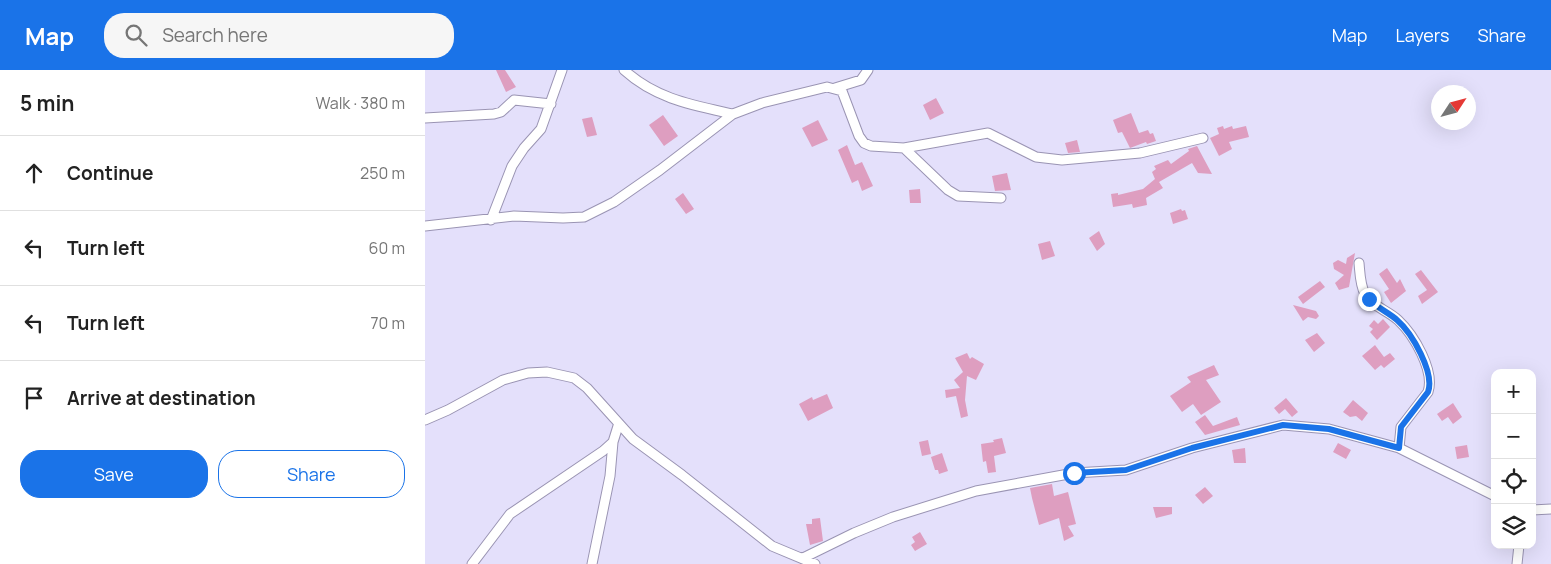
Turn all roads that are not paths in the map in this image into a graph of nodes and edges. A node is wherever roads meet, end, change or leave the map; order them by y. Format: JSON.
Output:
{"nodes":[{"id":1,"x":562,"y":70,"type":"edge"},
{"id":2,"x":624,"y":70,"type":"edge"},
{"id":3,"x":868,"y":70,"type":"edge"},
{"id":4,"x":835,"y":88,"type":"junction"},
{"id":5,"x":551,"y":104,"type":"junction"},
{"id":6,"x":733,"y":114,"type":"junction"},
{"id":7,"x":425,"y":118,"type":"edge"},
{"id":8,"x":1203,"y":138,"type":"dead end"},
{"id":9,"x":904,"y":148,"type":"junction"},
{"id":10,"x":1001,"y":198,"type":"dead end"},
{"id":11,"x":491,"y":220,"type":"junction"},
{"id":12,"x":425,"y":226,"type":"edge"},
{"id":13,"x":1359,"y":263,"type":"dead end"},
{"id":14,"x":425,"y":420,"type":"edge"},
{"id":15,"x":618,"y":426,"type":"junction"},
{"id":16,"x":613,"y":442,"type":"junction"},
{"id":17,"x":1399,"y":448,"type":"junction"},
{"id":18,"x":1491,"y":494,"type":"edge"},
{"id":19,"x":1551,"y":509,"type":"edge"},
{"id":20,"x":1536,"y":512,"type":"edge"},
{"id":21,"x":1519,"y":549,"type":"edge"},
{"id":22,"x":803,"y":558,"type":"junction"},
{"id":23,"x":472,"y":564,"type":"edge"},
{"id":24,"x":592,"y":564,"type":"edge"},
{"id":25,"x":815,"y":564,"type":"edge"},
{"id":26,"x":1517,"y":564,"type":"edge"}],
"edges":[{"from":1,"to":5,"type":"street"},
{"from":2,"to":6,"type":"street"},
{"from":3,"to":4,"type":"street"},
{"from":4,"to":6,"type":"street"},
{"from":4,"to":9,"type":"street"},
{"from":5,"to":7,"type":"street"},
{"from":5,"to":11,"type":"street"},
{"from":6,"to":11,"type":"street"},
{"from":8,"to":9,"type":"street"},
{"from":9,"to":10,"type":"street"},
{"from":11,"to":12,"type":"street"},
{"from":13,"to":17,"type":"street"},
{"from":14,"to":15,"type":"street"},
{"from":15,"to":16,"type":"street"},
{"from":15,"to":22,"type":"street"},
{"from":16,"to":23,"type":"street"},
{"from":16,"to":24,"type":"street"},
{"from":17,"to":18,"type":"street"},
{"from":17,"to":22,"type":"street"},
{"from":19,"to":20,"type":"street"},
{"from":21,"to":26,"type":"street"},
{"from":22,"to":25,"type":"street"}]}
